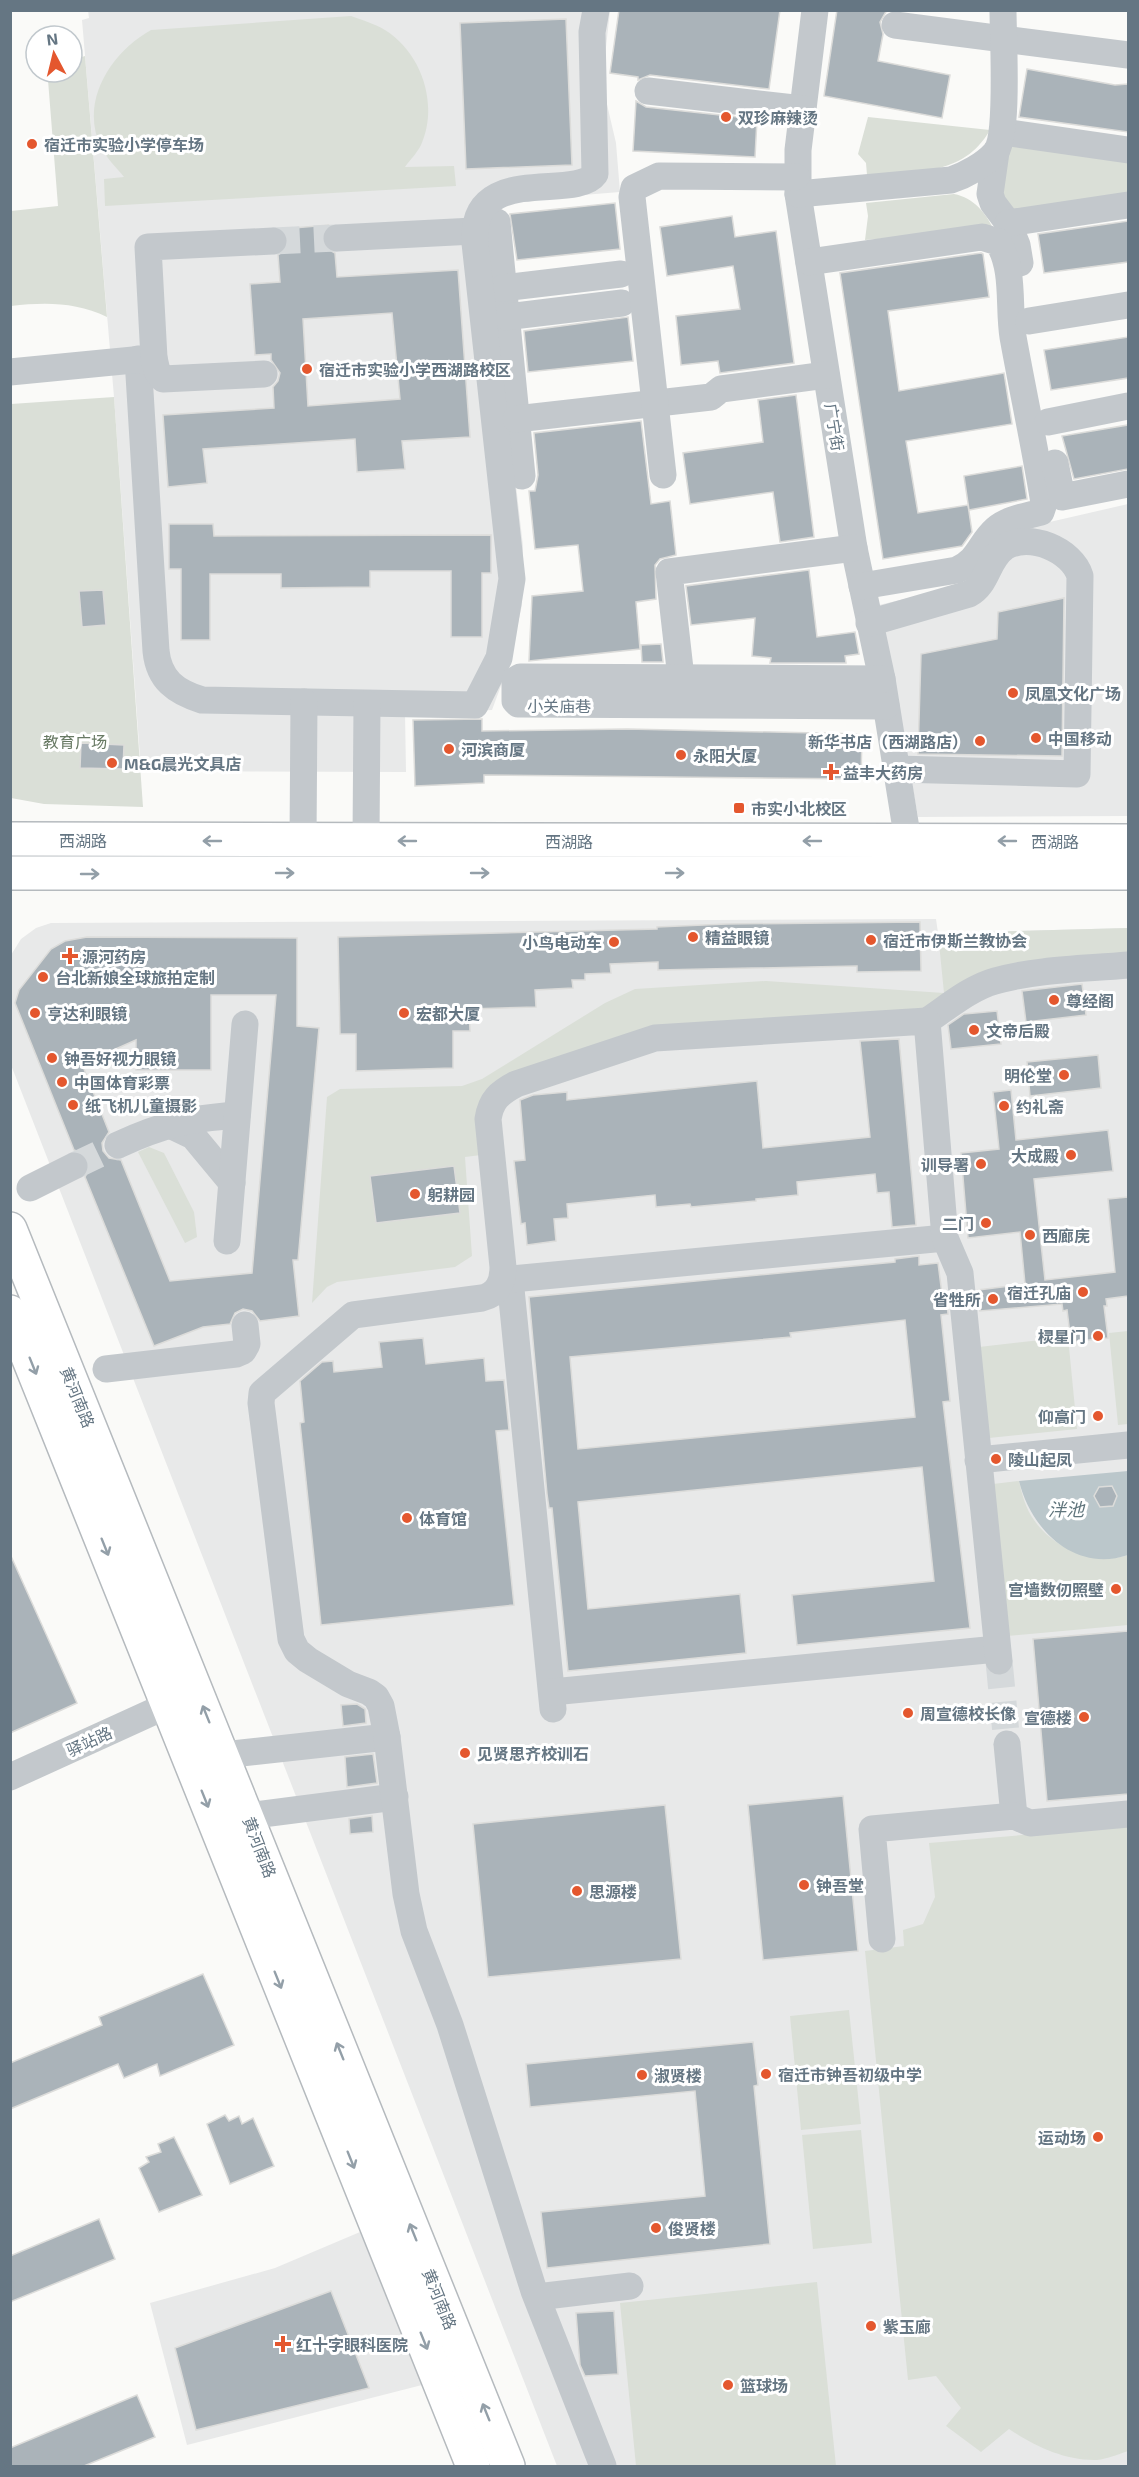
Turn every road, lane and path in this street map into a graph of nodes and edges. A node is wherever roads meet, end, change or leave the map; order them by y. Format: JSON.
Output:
{"nodes":[{"id":1,"x":596,"y":10,"type":"edge"},
{"id":2,"x":815,"y":10,"type":"edge"},
{"id":3,"x":1003,"y":10,"type":"edge"},
{"id":4,"x":895,"y":25,"type":"dead end"},
{"id":5,"x":1003,"y":39,"type":"junction"},
{"id":6,"x":1128,"y":54,"type":"edge"},
{"id":7,"x":648,"y":92,"type":"dead end"},
{"id":8,"x":803,"y":109,"type":"junction"},
{"id":9,"x":999,"y":142,"type":"junction"},
{"id":10,"x":1128,"y":150,"type":"edge"},
{"id":11,"x":797,"y":185,"type":"junction"},
{"id":12,"x":1128,"y":205,"type":"edge"},
{"id":13,"x":1008,"y":223,"type":"junction"},
{"id":14,"x":486,"y":226,"type":"junction"},
{"id":15,"x":337,"y":238,"type":"tunnel mouth"},
{"id":16,"x":273,"y":241,"type":"tunnel mouth"},
{"id":17,"x":809,"y":262,"type":"junction"},
{"id":18,"x":621,"y":274,"type":"dead end"},
{"id":19,"x":503,"y":288,"type":"junction"},
{"id":20,"x":622,"y":303,"type":"dead end"},
{"id":21,"x":1128,"y":305,"type":"edge"},
{"id":22,"x":506,"y":317,"type":"junction"},
{"id":23,"x":1029,"y":321,"type":"junction"},
{"id":24,"x":146,"y":358,"type":"junction"},
{"id":25,"x":10,"y":372,"type":"edge"},
{"id":26,"x":264,"y":374,"type":"dead end"},
{"id":27,"x":826,"y":375,"type":"junction"},
{"id":28,"x":656,"y":403,"type":"junction"},
{"id":29,"x":1128,"y":406,"type":"edge"},
{"id":30,"x":516,"y":419,"type":"junction"},
{"id":31,"x":1048,"y":422,"type":"junction"},
{"id":32,"x":663,"y":475,"type":"dead end"},
{"id":33,"x":522,"y":476,"type":"dead end"},
{"id":34,"x":1128,"y":484,"type":"edge"},
{"id":35,"x":854,"y":548,"type":"junction"},
{"id":36,"x":862,"y":586,"type":"junction"},
{"id":37,"x":869,"y":623,"type":"junction"},
{"id":38,"x":681,"y":678,"type":"junction"},
{"id":39,"x":882,"y":679,"type":"junction"},
{"id":40,"x":304,"y":702,"type":"junction"},
{"id":41,"x":367,"y":704,"type":"junction"},
{"id":42,"x":886,"y":706,"type":"junction"},
{"id":43,"x":897,"y":769,"type":"junction"},
{"id":44,"x":10,"y":827,"type":"edge"},
{"id":45,"x":10,"y":839,"type":"edge"},
{"id":46,"x":48,"y":840,"type":"junction"},
{"id":47,"x":366,"y":840,"type":"junction"},
{"id":48,"x":303,"y":841,"type":"junction"},
{"id":49,"x":908,"y":841,"type":"junction"},
{"id":50,"x":1128,"y":841,"type":"edge"},
{"id":51,"x":10,"y":873,"type":"edge"},
{"id":52,"x":1128,"y":873,"type":"edge"},
{"id":53,"x":51,"y":874,"type":"junction"},
{"id":54,"x":10,"y":888,"type":"edge"},
{"id":55,"x":1128,"y":965,"type":"edge"},
{"id":56,"x":927,"y":1021,"type":"junction"},
{"id":57,"x":245,"y":1024,"type":"dead end"},
{"id":58,"x":237,"y":1115,"type":"junction"},
{"id":59,"x":168,"y":1124,"type":"junction"},
{"id":60,"x":118,"y":1145,"type":"tunnel mouth"},
{"id":61,"x":74,"y":1166,"type":"tunnel mouth"},
{"id":62,"x":232,"y":1183,"type":"junction"},
{"id":63,"x":30,"y":1188,"type":"dead end"},
{"id":64,"x":10,"y":1229,"type":"edge"},
{"id":65,"x":945,"y":1238,"type":"junction"},
{"id":66,"x":227,"y":1241,"type":"dead end"},
{"id":67,"x":506,"y":1280,"type":"junction"},
{"id":68,"x":10,"y":1312,"type":"edge"},
{"id":69,"x":245,"y":1325,"type":"dead end"},
{"id":70,"x":106,"y":1369,"type":"dead end"},
{"id":71,"x":1128,"y":1445,"type":"edge"},
{"id":72,"x":978,"y":1460,"type":"junction"},
{"id":73,"x":168,"y":1706,"type":"junction"},
{"id":74,"x":387,"y":1737,"type":"junction"},
{"id":75,"x":1007,"y":1744,"type":"tunnel mouth"},
{"id":76,"x":223,"y":1755,"type":"junction"},
{"id":77,"x":10,"y":1777,"type":"edge"},
{"id":78,"x":395,"y":1797,"type":"junction"},
{"id":79,"x":1128,"y":1814,"type":"edge"},
{"id":80,"x":248,"y":1816,"type":"junction"},
{"id":81,"x":1014,"y":1816,"type":"junction"},
{"id":82,"x":882,"y":1939,"type":"dead end"},
{"id":83,"x":630,"y":2286,"type":"dead end"},
{"id":84,"x":537,"y":2297,"type":"junction"},
{"id":85,"x":473,"y":2466,"type":"edge"},
{"id":86,"x":508,"y":2466,"type":"edge"},
{"id":87,"x":603,"y":2466,"type":"edge"}],
"edges":[{"from":1,"to":14,"type":"street"},
{"from":2,"to":8,"type":"street","name":"广宁街"},
{"from":3,"to":5,"type":"street"},
{"from":4,"to":5,"type":"street"},
{"from":5,"to":6,"type":"street"},
{"from":5,"to":9,"type":"street"},
{"from":7,"to":8,"type":"street"},
{"from":8,"to":11,"type":"street","name":"广宁街"},
{"from":9,"to":10,"type":"street"},
{"from":9,"to":11,"type":"street"},
{"from":9,"to":13,"type":"street"},
{"from":11,"to":17,"type":"street","name":"广宁街"},
{"from":11,"to":28,"type":"street"},
{"from":12,"to":13,"type":"street"},
{"from":13,"to":23,"type":"street"},
{"from":14,"to":15,"type":"street"},
{"from":14,"to":19,"type":"street"},
{"from":14,"to":41,"type":"street"},
{"from":16,"to":24,"type":"street"},
{"from":17,"to":27,"type":"street","name":"广宁街"},
{"from":17,"to":36,"type":"street"},
{"from":18,"to":19,"type":"street"},
{"from":19,"to":22,"type":"street"},
{"from":20,"to":22,"type":"street"},
{"from":21,"to":23,"type":"street"},
{"from":22,"to":30,"type":"street"},
{"from":23,"to":31,"type":"street"},
{"from":24,"to":25,"type":"street"},
{"from":24,"to":26,"type":"street"},
{"from":24,"to":40,"type":"street"},
{"from":27,"to":28,"type":"street"},
{"from":27,"to":35,"type":"street","name":"广宁街"},
{"from":28,"to":30,"type":"street"},
{"from":28,"to":32,"type":"street"},
{"from":29,"to":31,"type":"street"},
{"from":30,"to":33,"type":"street"},
{"from":31,"to":34,"type":"street"},
{"from":35,"to":36,"type":"street","name":"广宁街"},
{"from":35,"to":38,"type":"street"},
{"from":36,"to":37,"type":"street","name":"广宁街"},
{"from":37,"to":39,"type":"street","name":"广宁街"},
{"from":37,"to":43,"type":"street"},
{"from":38,"to":39,"type":"street","name":"小关庙巷"},
{"from":38,"to":42,"type":"street","name":"小关庙巷"},
{"from":39,"to":42,"type":"street","name":"广宁街"},
{"from":40,"to":41,"type":"street"},
{"from":40,"to":48,"type":"street"},
{"from":41,"to":47,"type":"street"},
{"from":42,"to":43,"type":"street","name":"广宁街"},
{"from":43,"to":49,"type":"street","name":"广宁街"},
{"from":44,"to":46,"type":"main road"},
{"from":45,"to":46,"type":"main road","name":"西湖路"},
{"from":48,"to":46,"type":"main road","name":"西湖路","one_way":true},
{"from":47,"to":48,"type":"main road","name":"西湖路"},
{"from":49,"to":47,"type":"main road","name":"西湖路","one_way":true},
{"from":50,"to":49,"type":"main road","name":"西湖路","one_way":true},
{"from":51,"to":53,"type":"main road","name":"西湖路"},
{"from":53,"to":52,"type":"main road","name":"西湖路","one_way":true},
{"from":53,"to":54,"type":"main road"},
{"from":55,"to":56,"type":"street"},
{"from":56,"to":65,"type":"street"},
{"from":56,"to":67,"type":"street"},
{"from":57,"to":58,"type":"street"},
{"from":58,"to":59,"type":"street"},
{"from":58,"to":62,"type":"street"},
{"from":59,"to":60,"type":"street"},
{"from":59,"to":62,"type":"street"},
{"from":61,"to":63,"type":"street"},
{"from":62,"to":66,"type":"street"},
{"from":76,"to":64,"type":"main road","name":"黄河南路","one_way":true},
{"from":65,"to":67,"type":"street"},
{"from":65,"to":72,"type":"street"},
{"from":67,"to":72,"type":"street"},
{"from":67,"to":74,"type":"street"},
{"from":68,"to":73,"type":"main road","name":"黄河南路","one_way":true},
{"from":69,"to":70,"type":"street"},
{"from":71,"to":72,"type":"street"},
{"from":73,"to":77,"type":"street","name":"驿站路"},
{"from":73,"to":85,"type":"main road","name":"黄河南路","one_way":true},
{"from":74,"to":76,"type":"street"},
{"from":74,"to":78,"type":"street"},
{"from":75,"to":81,"type":"street"},
{"from":76,"to":80,"type":"main road","name":"黄河南路"},
{"from":78,"to":80,"type":"street"},
{"from":78,"to":84,"type":"street"},
{"from":79,"to":81,"type":"street"},
{"from":86,"to":80,"type":"main road","name":"黄河南路","one_way":true},
{"from":81,"to":82,"type":"street"},
{"from":83,"to":84,"type":"street"},
{"from":84,"to":87,"type":"street"}]}
